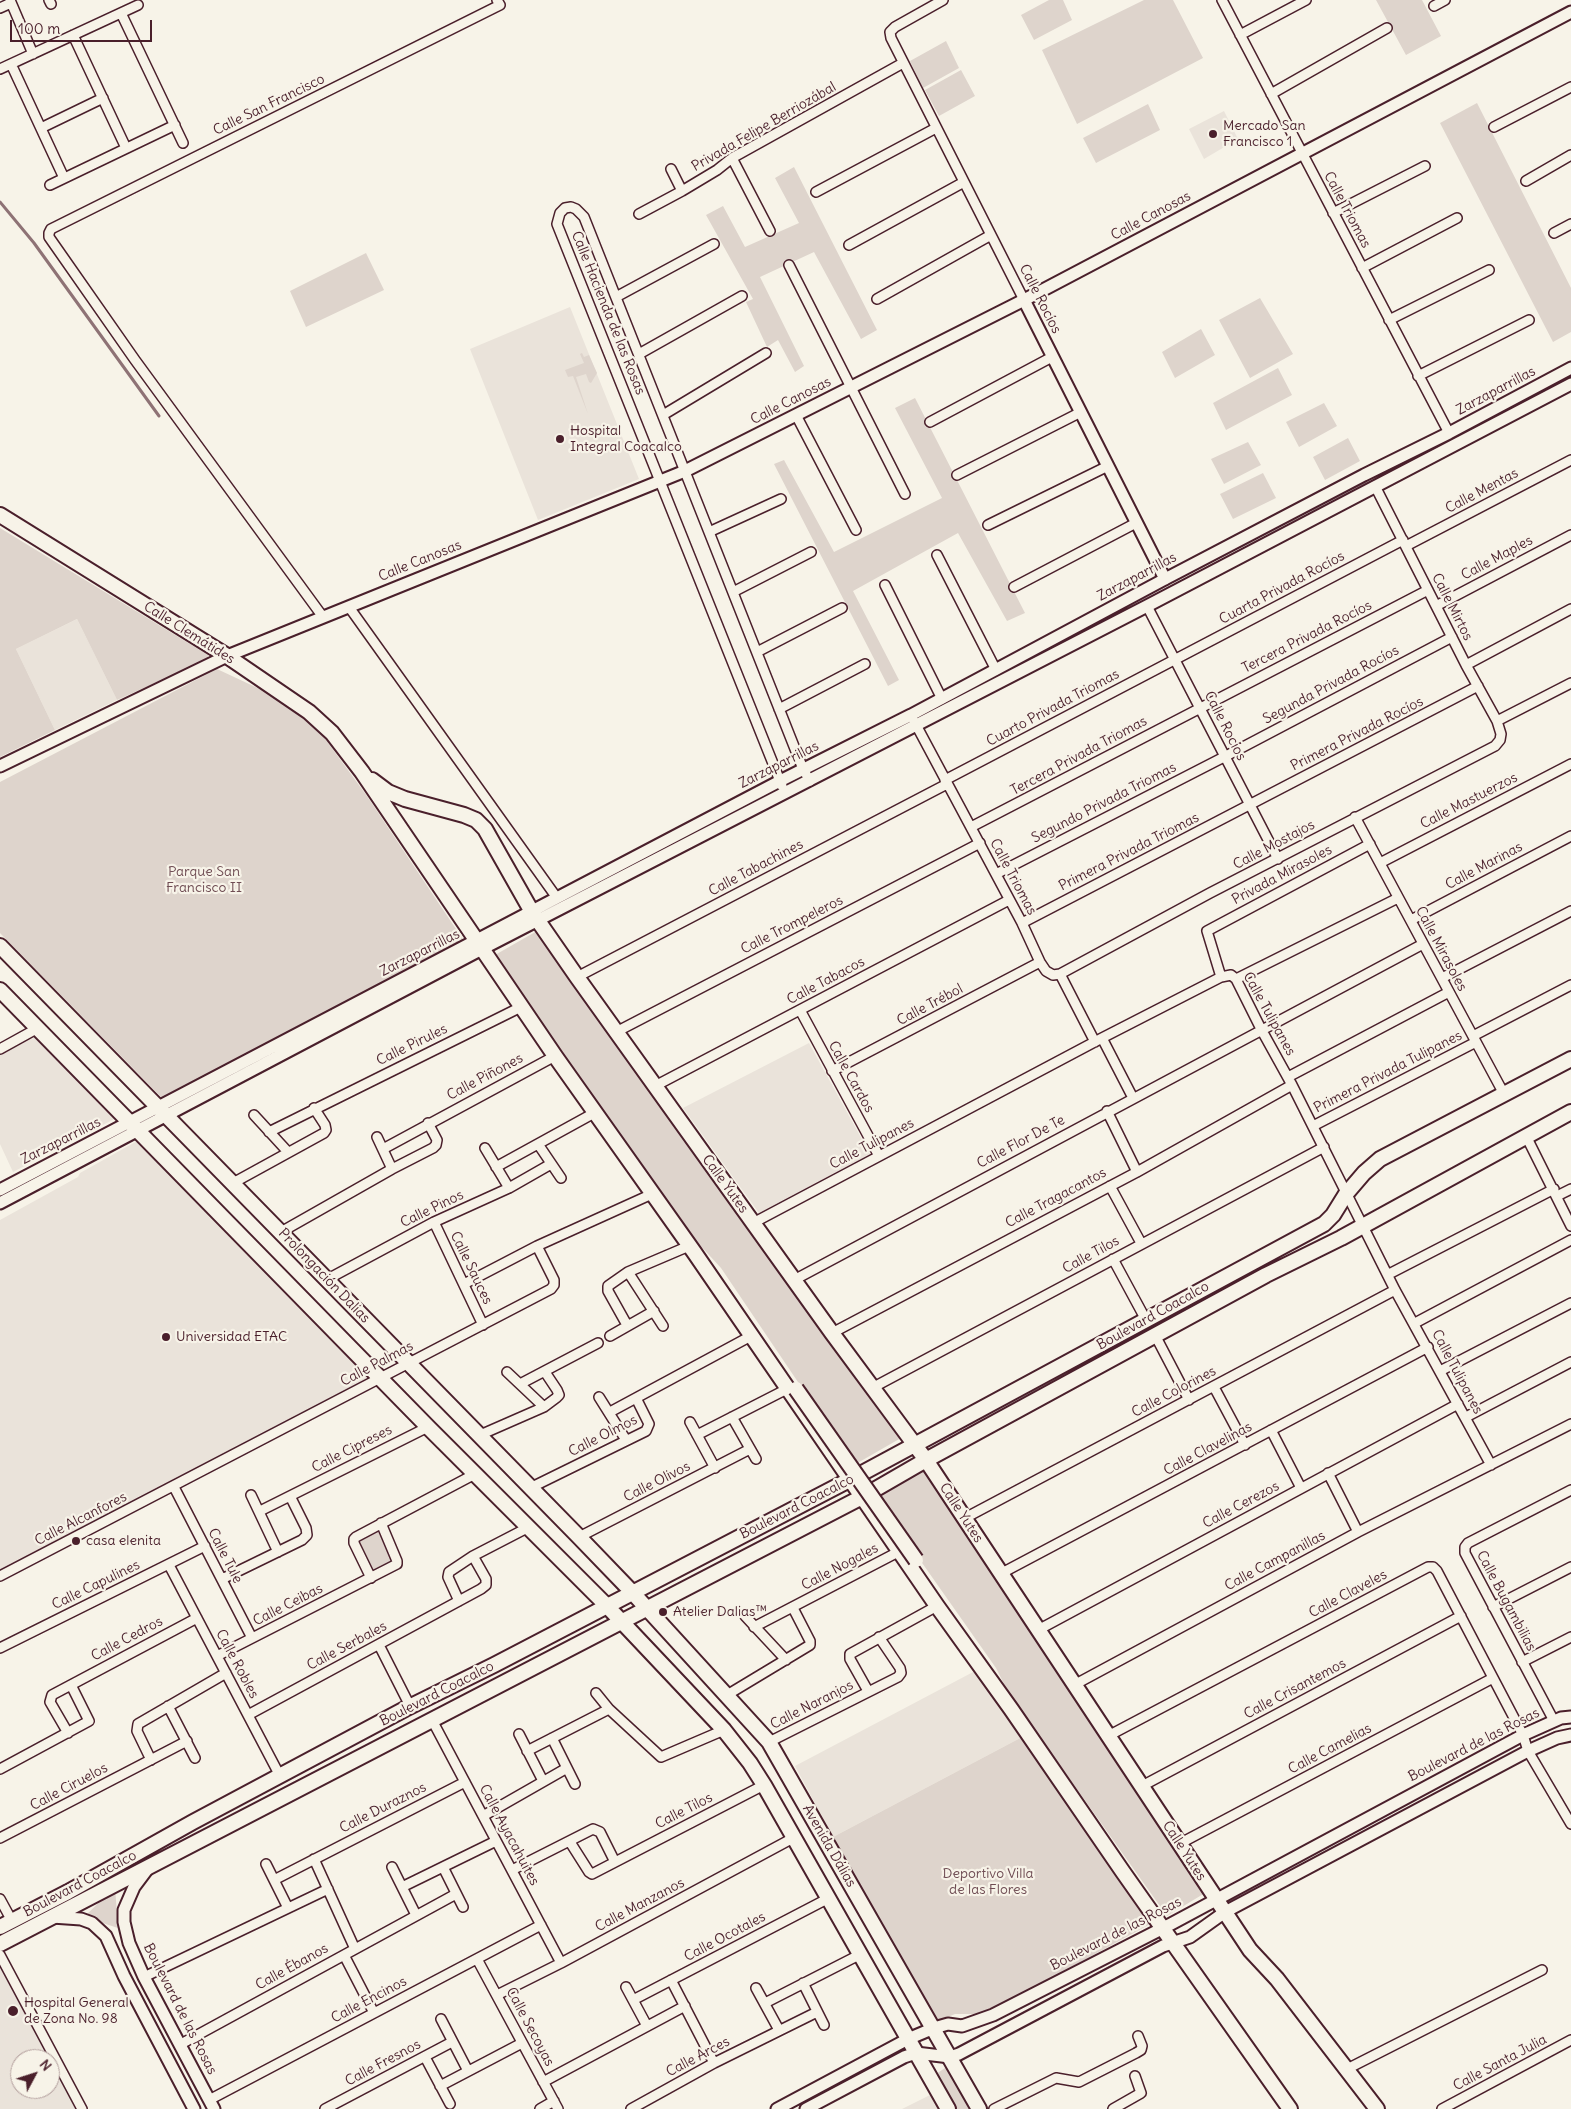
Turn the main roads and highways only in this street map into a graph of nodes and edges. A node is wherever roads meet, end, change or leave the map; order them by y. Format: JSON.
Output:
{"nodes":[{"id":1,"x":0,"y":515,"type":"edge"},
{"id":2,"x":362,"y":772,"type":"junction"},
{"id":3,"x":535,"y":916,"type":"joint"},
{"id":4,"x":0,"y":946,"type":"edge"},
{"id":5,"x":0,"y":990,"type":"edge"},
{"id":6,"x":1571,"y":1059,"type":"edge"},
{"id":7,"x":1571,"y":1112,"type":"edge"},
{"id":8,"x":691,"y":1249,"type":"junction"},
{"id":9,"x":792,"y":1389,"type":"junction"},
{"id":10,"x":914,"y":1445,"type":"junction"},
{"id":11,"x":926,"y":1460,"type":"junction"},
{"id":12,"x":850,"y":1480,"type":"junction"},
{"id":13,"x":862,"y":1497,"type":"junction"},
{"id":14,"x":632,"y":1592,"type":"junction"},
{"id":15,"x":606,"y":1605,"type":"junction"},
{"id":16,"x":645,"y":1608,"type":"junction"},
{"id":17,"x":623,"y":1622,"type":"junction"},
{"id":18,"x":1011,"y":1709,"type":"junction"},
{"id":19,"x":6,"y":1924,"type":"edge"},
{"id":20,"x":0,"y":1944,"type":"edge"},
{"id":21,"x":948,"y":2109,"type":"edge"},
{"id":22,"x":979,"y":2109,"type":"edge"},
{"id":23,"x":1290,"y":2109,"type":"edge"},
{"id":24,"x":1377,"y":2109,"type":"edge"}],
"edges":[{"from":1,"to":2,"type":"main road","name":"Calle Clemátides"},
{"from":2,"to":3,"type":"main road","name":"Calle Clemátides"},
{"from":2,"to":8,"type":"main road","name":"Calle Clemátides"},
{"from":3,"to":10,"type":"main road","name":"Calle Yutes"},
{"from":4,"to":14,"type":"main road","name":"Prolongación Dalias"},
{"from":5,"to":15,"type":"main road"},
{"from":6,"to":10,"type":"main road","name":"Boulevard Coacalco"},
{"from":7,"to":11,"type":"main road","name":"Boulevard Coacalco"},
{"from":8,"to":9,"type":"main road"},
{"from":8,"to":9,"type":"main road"},
{"from":9,"to":12,"type":"main road"},
{"from":9,"to":18,"type":"main road","bridge":true},
{"from":10,"to":11,"type":"main road","name":"Calle Yutes"},
{"from":10,"to":12,"type":"main road","name":"Boulevard Coacalco"},
{"from":11,"to":13,"type":"main road","name":"Boulevard Coacalco"},
{"from":11,"to":24,"type":"main road","name":"Calle Yutes"},
{"from":12,"to":13,"type":"main road"},
{"from":12,"to":14,"type":"main road","name":"Boulevard Coacalco"},
{"from":13,"to":16,"type":"main road","name":"Boulevard Coacalco"},
{"from":13,"to":18,"type":"main road"},
{"from":14,"to":15,"type":"main road","name":"Boulevard Coacalco"},
{"from":14,"to":16,"type":"main road","name":"Prolongación Dalias"},
{"from":15,"to":17,"type":"main road"},
{"from":15,"to":19,"type":"main road","name":"Boulevard Coacalco"},
{"from":16,"to":17,"type":"main road","name":"Boulevard Coacalco"},
{"from":16,"to":22,"type":"main road","name":"Avenida Dálias"},
{"from":17,"to":20,"type":"main road","name":"Boulevard Coacalco"},
{"from":17,"to":21,"type":"main road","name":"Avenida Dálias"},
{"from":18,"to":23,"type":"main road"}]}
